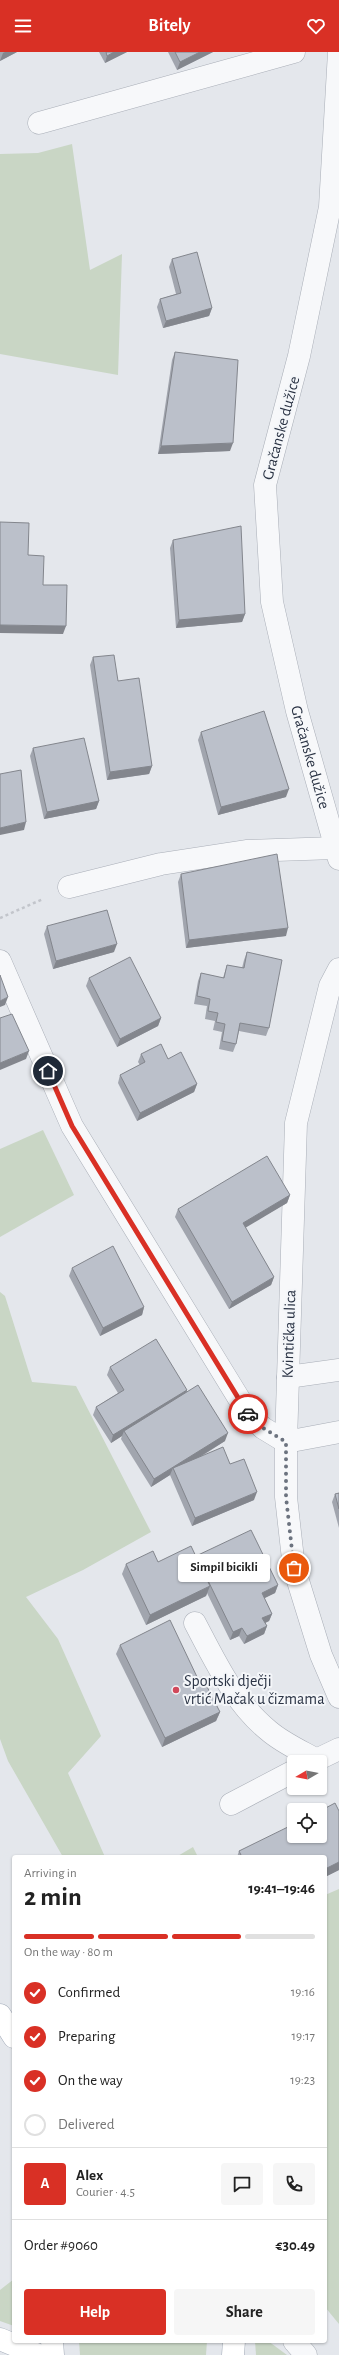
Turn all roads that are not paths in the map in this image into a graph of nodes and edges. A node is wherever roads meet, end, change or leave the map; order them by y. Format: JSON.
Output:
{"nodes":[{"id":1,"x":294,"y":52,"type":"edge"},
{"id":2,"x":339,"y":52,"type":"edge"},
{"id":3,"x":39,"y":123,"type":"dead end"},
{"id":4,"x":337,"y":853,"type":"edge"},
{"id":5,"x":69,"y":887,"type":"road end"},
{"id":6,"x":0,"y":961,"type":"edge"},
{"id":7,"x":339,"y":968,"type":"edge"},
{"id":8,"x":339,"y":1370,"type":"edge"},
{"id":9,"x":288,"y":1377,"type":"junction"},
{"id":10,"x":339,"y":1432,"type":"edge"},
{"id":11,"x":286,"y":1442,"type":"junction"},
{"id":12,"x":195,"y":1623,"type":"dead end"},
{"id":13,"x":339,"y":1697,"type":"edge"},
{"id":14,"x":339,"y":1749,"type":"edge"},
{"id":15,"x":305,"y":1755,"type":"edge"},
{"id":16,"x":326,"y":1755,"type":"edge"},
{"id":17,"x":287,"y":1775,"type":"edge"},
{"id":18,"x":231,"y":1804,"type":"dead end"},
{"id":19,"x":0,"y":2015,"type":"edge"},
{"id":20,"x":12,"y":2034,"type":"edge"},
{"id":21,"x":0,"y":2339,"type":"edge"},
{"id":22,"x":52,"y":2343,"type":"edge"},
{"id":23,"x":296,"y":2343,"type":"edge"},
{"id":24,"x":38,"y":2355,"type":"edge"},
{"id":25,"x":53,"y":2355,"type":"edge"},
{"id":26,"x":306,"y":2355,"type":"edge"}],
"edges":[{"from":1,"to":3,"type":"street"},
{"from":2,"to":4,"type":"street","name":"Gračanske dužice"},
{"from":4,"to":5,"type":"street","name":"Gračanske dužice"},
{"from":6,"to":11,"type":"street"},
{"from":7,"to":9,"type":"street","name":"Kvintička ulica"},
{"from":8,"to":9,"type":"street"},
{"from":9,"to":11,"type":"street","name":"Kvintička ulica"},
{"from":10,"to":11,"type":"street"},
{"from":11,"to":13,"type":"street","name":"Kvintička ulica"},
{"from":12,"to":15,"type":"street"},
{"from":14,"to":16,"type":"street"},
{"from":17,"to":18,"type":"street"},
{"from":19,"to":20,"type":"main road"},
{"from":21,"to":24,"type":"main road"},
{"from":22,"to":25,"type":"main road"},
{"from":23,"to":26,"type":"street"}]}
